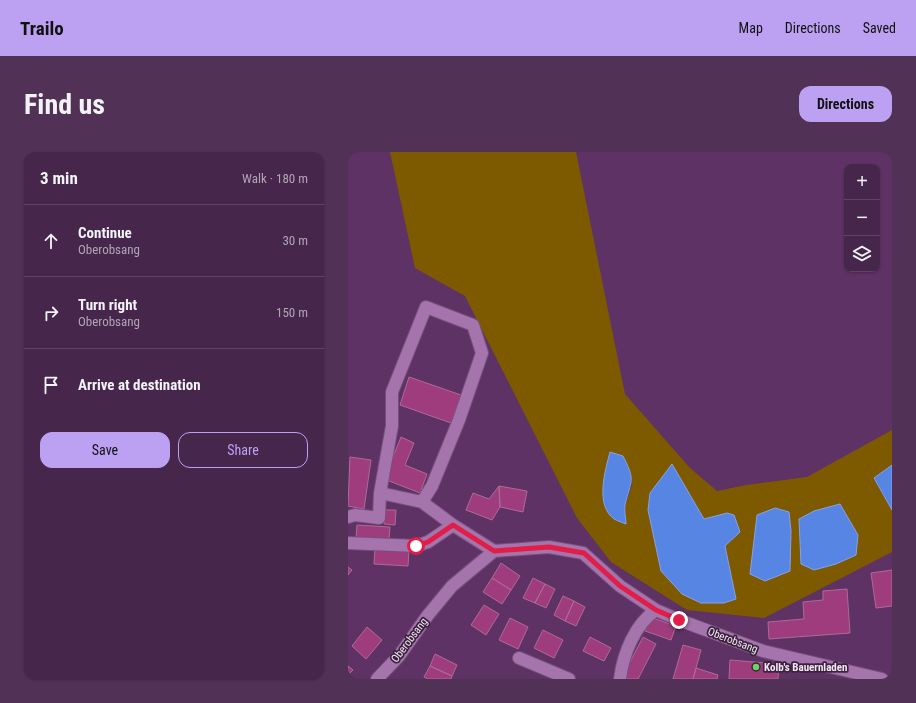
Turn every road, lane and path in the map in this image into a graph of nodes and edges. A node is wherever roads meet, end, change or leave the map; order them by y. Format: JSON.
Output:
{"nodes":[{"id":1,"x":380,"y":493,"type":"junction"},
{"id":2,"x":422,"y":502,"type":"junction"},
{"id":3,"x":348,"y":517,"type":"edge"},
{"id":4,"x":453,"y":525,"type":"junction"},
{"id":5,"x":348,"y":543,"type":"edge"},
{"id":6,"x":494,"y":551,"type":"junction"},
{"id":7,"x":656,"y":610,"type":"junction"},
{"id":8,"x":519,"y":658,"type":"dead end"},
{"id":9,"x":377,"y":679,"type":"edge"},
{"id":10,"x":569,"y":679,"type":"edge"},
{"id":11,"x":620,"y":679,"type":"edge"},
{"id":12,"x":882,"y":679,"type":"edge"}],
"edges":[{"from":1,"to":2,"type":"street"},
{"from":1,"to":2,"type":"street"},
{"from":1,"to":3,"type":"street"},
{"from":2,"to":4,"type":"street"},
{"from":4,"to":5,"type":"street"},
{"from":4,"to":6,"type":"street"},
{"from":6,"to":7,"type":"street","name":"Oberobsang"},
{"from":6,"to":9,"type":"street","name":"Oberobsang"},
{"from":7,"to":11,"type":"street"},
{"from":7,"to":12,"type":"street","name":"Oberobsang"},
{"from":8,"to":10,"type":"street"}]}
